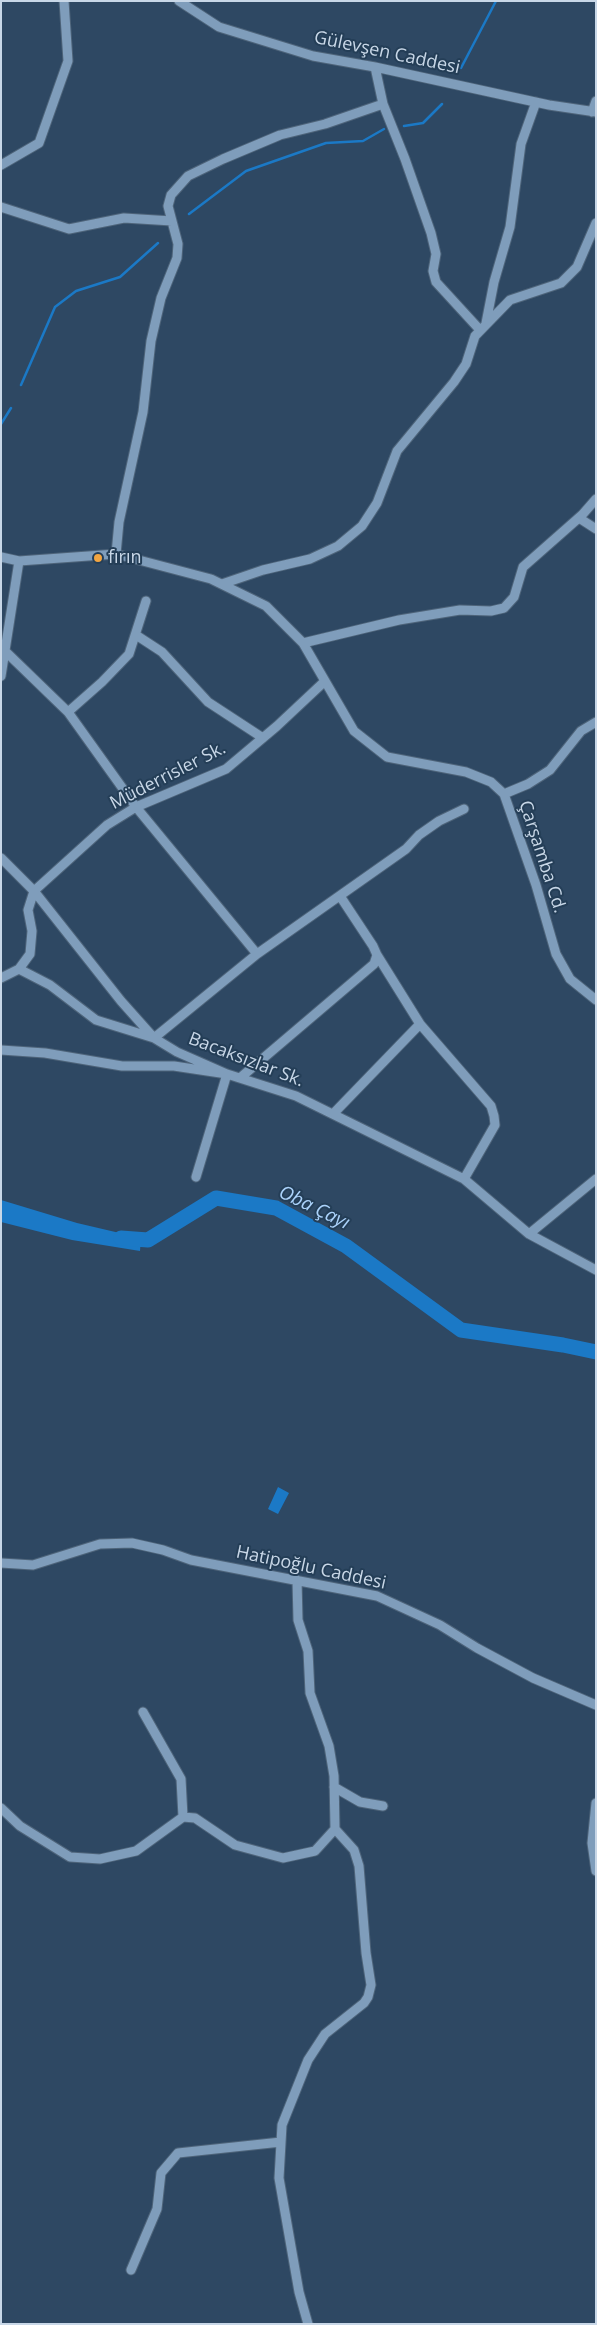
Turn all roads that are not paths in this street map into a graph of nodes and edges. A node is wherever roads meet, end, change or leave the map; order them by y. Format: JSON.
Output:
{"nodes":[{"id":1,"x":64,"y":1,"type":"edge"},
{"id":2,"x":179,"y":1,"type":"edge"},
{"id":3,"x":376,"y":67,"type":"junction"},
{"id":4,"x":596,"y":101,"type":"edge"},
{"id":5,"x":536,"y":102,"type":"junction"},
{"id":6,"x":383,"y":104,"type":"junction"},
{"id":7,"x":594,"y":112,"type":"edge"},
{"id":8,"x":1,"y":165,"type":"edge"},
{"id":9,"x":1,"y":207,"type":"edge"},
{"id":10,"x":172,"y":221,"type":"junction"},
{"id":11,"x":596,"y":223,"type":"edge"},
{"id":12,"x":483,"y":327,"type":"junction"},
{"id":13,"x":596,"y":499,"type":"edge"},
{"id":14,"x":578,"y":518,"type":"junction"},
{"id":15,"x":596,"y":529,"type":"edge"},
{"id":16,"x":116,"y":554,"type":"junction"},
{"id":17,"x":1,"y":557,"type":"edge"},
{"id":18,"x":19,"y":561,"type":"junction"},
{"id":19,"x":222,"y":584,"type":"junction"},
{"id":20,"x":146,"y":602,"type":"dead end"},
{"id":21,"x":136,"y":635,"type":"junction"},
{"id":22,"x":303,"y":643,"type":"junction"},
{"id":23,"x":5,"y":651,"type":"junction"},
{"id":24,"x":1,"y":676,"type":"edge"},
{"id":25,"x":325,"y":680,"type":"junction"},
{"id":26,"x":68,"y":712,"type":"junction"},
{"id":27,"x":596,"y":722,"type":"edge"},
{"id":28,"x":263,"y":738,"type":"junction"},
{"id":29,"x":504,"y":794,"type":"junction"},
{"id":30,"x":136,"y":807,"type":"junction"},
{"id":31,"x":464,"y":809,"type":"dead end"},
{"id":32,"x":1,"y":858,"type":"edge"},
{"id":33,"x":34,"y":891,"type":"junction"},
{"id":34,"x":340,"y":896,"type":"junction"},
{"id":35,"x":257,"y":954,"type":"junction"},
{"id":36,"x":377,"y":955,"type":"junction"},
{"id":37,"x":19,"y":969,"type":"junction"},
{"id":38,"x":1,"y":978,"type":"edge"},
{"id":39,"x":596,"y":1000,"type":"edge"},
{"id":40,"x":420,"y":1024,"type":"junction"},
{"id":41,"x":154,"y":1038,"type":"junction"},
{"id":42,"x":1,"y":1050,"type":"edge"},
{"id":43,"x":227,"y":1074,"type":"junction"},
{"id":44,"x":240,"y":1078,"type":"junction"},
{"id":45,"x":333,"y":1114,"type":"junction"},
{"id":46,"x":196,"y":1176,"type":"dead end"},
{"id":47,"x":464,"y":1179,"type":"junction"},
{"id":48,"x":596,"y":1179,"type":"edge"},
{"id":49,"x":529,"y":1234,"type":"junction"},
{"id":50,"x":596,"y":1270,"type":"edge"},
{"id":51,"x":1,"y":1563,"type":"edge"},
{"id":52,"x":296,"y":1580,"type":"junction"},
{"id":53,"x":596,"y":1704,"type":"edge"},
{"id":54,"x":143,"y":1712,"type":"dead end"},
{"id":55,"x":334,"y":1786,"type":"junction"},
{"id":56,"x":596,"y":1803,"type":"edge"},
{"id":57,"x":383,"y":1806,"type":"dead end"},
{"id":58,"x":1,"y":1808,"type":"edge"},
{"id":59,"x":183,"y":1817,"type":"junction"},
{"id":60,"x":335,"y":1829,"type":"junction"},
{"id":61,"x":596,"y":1872,"type":"edge"},
{"id":62,"x":281,"y":2142,"type":"junction"},
{"id":63,"x":131,"y":2270,"type":"dead end"},
{"id":64,"x":306,"y":2322,"type":"edge"}],
"edges":[{"from":1,"to":8,"type":"street"},
{"from":2,"to":3,"type":"street","name":"Gülevşen Caddesi"},
{"from":3,"to":5,"type":"street","name":"Gülevşen Caddesi"},
{"from":3,"to":6,"type":"street"},
{"from":4,"to":7,"type":"street"},
{"from":5,"to":7,"type":"street","name":"Gülevşen Caddesi"},
{"from":5,"to":12,"type":"street"},
{"from":6,"to":10,"type":"street"},
{"from":6,"to":12,"type":"street"},
{"from":9,"to":10,"type":"street"},
{"from":10,"to":16,"type":"street"},
{"from":11,"to":12,"type":"street"},
{"from":12,"to":19,"type":"street"},
{"from":13,"to":14,"type":"street"},
{"from":14,"to":15,"type":"street"},
{"from":14,"to":22,"type":"street"},
{"from":16,"to":18,"type":"street","name":"Çarşamba Cd."},
{"from":16,"to":19,"type":"street","name":"Çarşamba Cd."},
{"from":17,"to":18,"type":"street","name":"Çarşamba Cd."},
{"from":18,"to":23,"type":"street"},
{"from":19,"to":22,"type":"street","name":"Çarşamba Cd."},
{"from":20,"to":21,"type":"street"},
{"from":21,"to":26,"type":"street"},
{"from":21,"to":28,"type":"street"},
{"from":22,"to":25,"type":"street","name":"Çarşamba Cd."},
{"from":23,"to":24,"type":"street"},
{"from":23,"to":26,"type":"street"},
{"from":25,"to":28,"type":"street","name":"Müderrisler Sk."},
{"from":25,"to":29,"type":"street","name":"Çarşamba Cd."},
{"from":26,"to":30,"type":"street"},
{"from":27,"to":29,"type":"street"},
{"from":28,"to":30,"type":"street","name":"Müderrisler Sk."},
{"from":29,"to":39,"type":"street","name":"Çarşamba Cd."},
{"from":30,"to":33,"type":"street","name":"Müderrisler Sk."},
{"from":30,"to":35,"type":"street"},
{"from":31,"to":34,"type":"street"},
{"from":32,"to":33,"type":"street"},
{"from":33,"to":37,"type":"street"},
{"from":33,"to":41,"type":"street"},
{"from":34,"to":35,"type":"street"},
{"from":34,"to":36,"type":"street"},
{"from":35,"to":41,"type":"street"},
{"from":36,"to":40,"type":"street"},
{"from":36,"to":44,"type":"street"},
{"from":37,"to":38,"type":"street"},
{"from":37,"to":41,"type":"street","name":"Bacaksızlar Sk."},
{"from":40,"to":45,"type":"street"},
{"from":40,"to":47,"type":"street"},
{"from":41,"to":43,"type":"street","name":"Bacaksızlar Sk."},
{"from":42,"to":43,"type":"street"},
{"from":43,"to":44,"type":"street","name":"Bacaksızlar Sk."},
{"from":43,"to":46,"type":"street"},
{"from":44,"to":45,"type":"street","name":"Bacaksızlar Sk."},
{"from":45,"to":47,"type":"street","name":"Bacaksızlar Sk."},
{"from":47,"to":49,"type":"street","name":"Bacaksızlar Sk."},
{"from":48,"to":49,"type":"street"},
{"from":49,"to":50,"type":"street","name":"Bacaksızlar Sk."},
{"from":51,"to":52,"type":"street","name":"Hatipoğlu Caddesi"},
{"from":52,"to":53,"type":"street","name":"Hatipoğlu Caddesi"},
{"from":52,"to":55,"type":"street"},
{"from":54,"to":59,"type":"street"},
{"from":55,"to":57,"type":"street"},
{"from":55,"to":60,"type":"street"},
{"from":56,"to":61,"type":"street"},
{"from":58,"to":59,"type":"street"},
{"from":59,"to":60,"type":"street"},
{"from":60,"to":62,"type":"street"},
{"from":62,"to":63,"type":"street"},
{"from":62,"to":64,"type":"street"}]}
